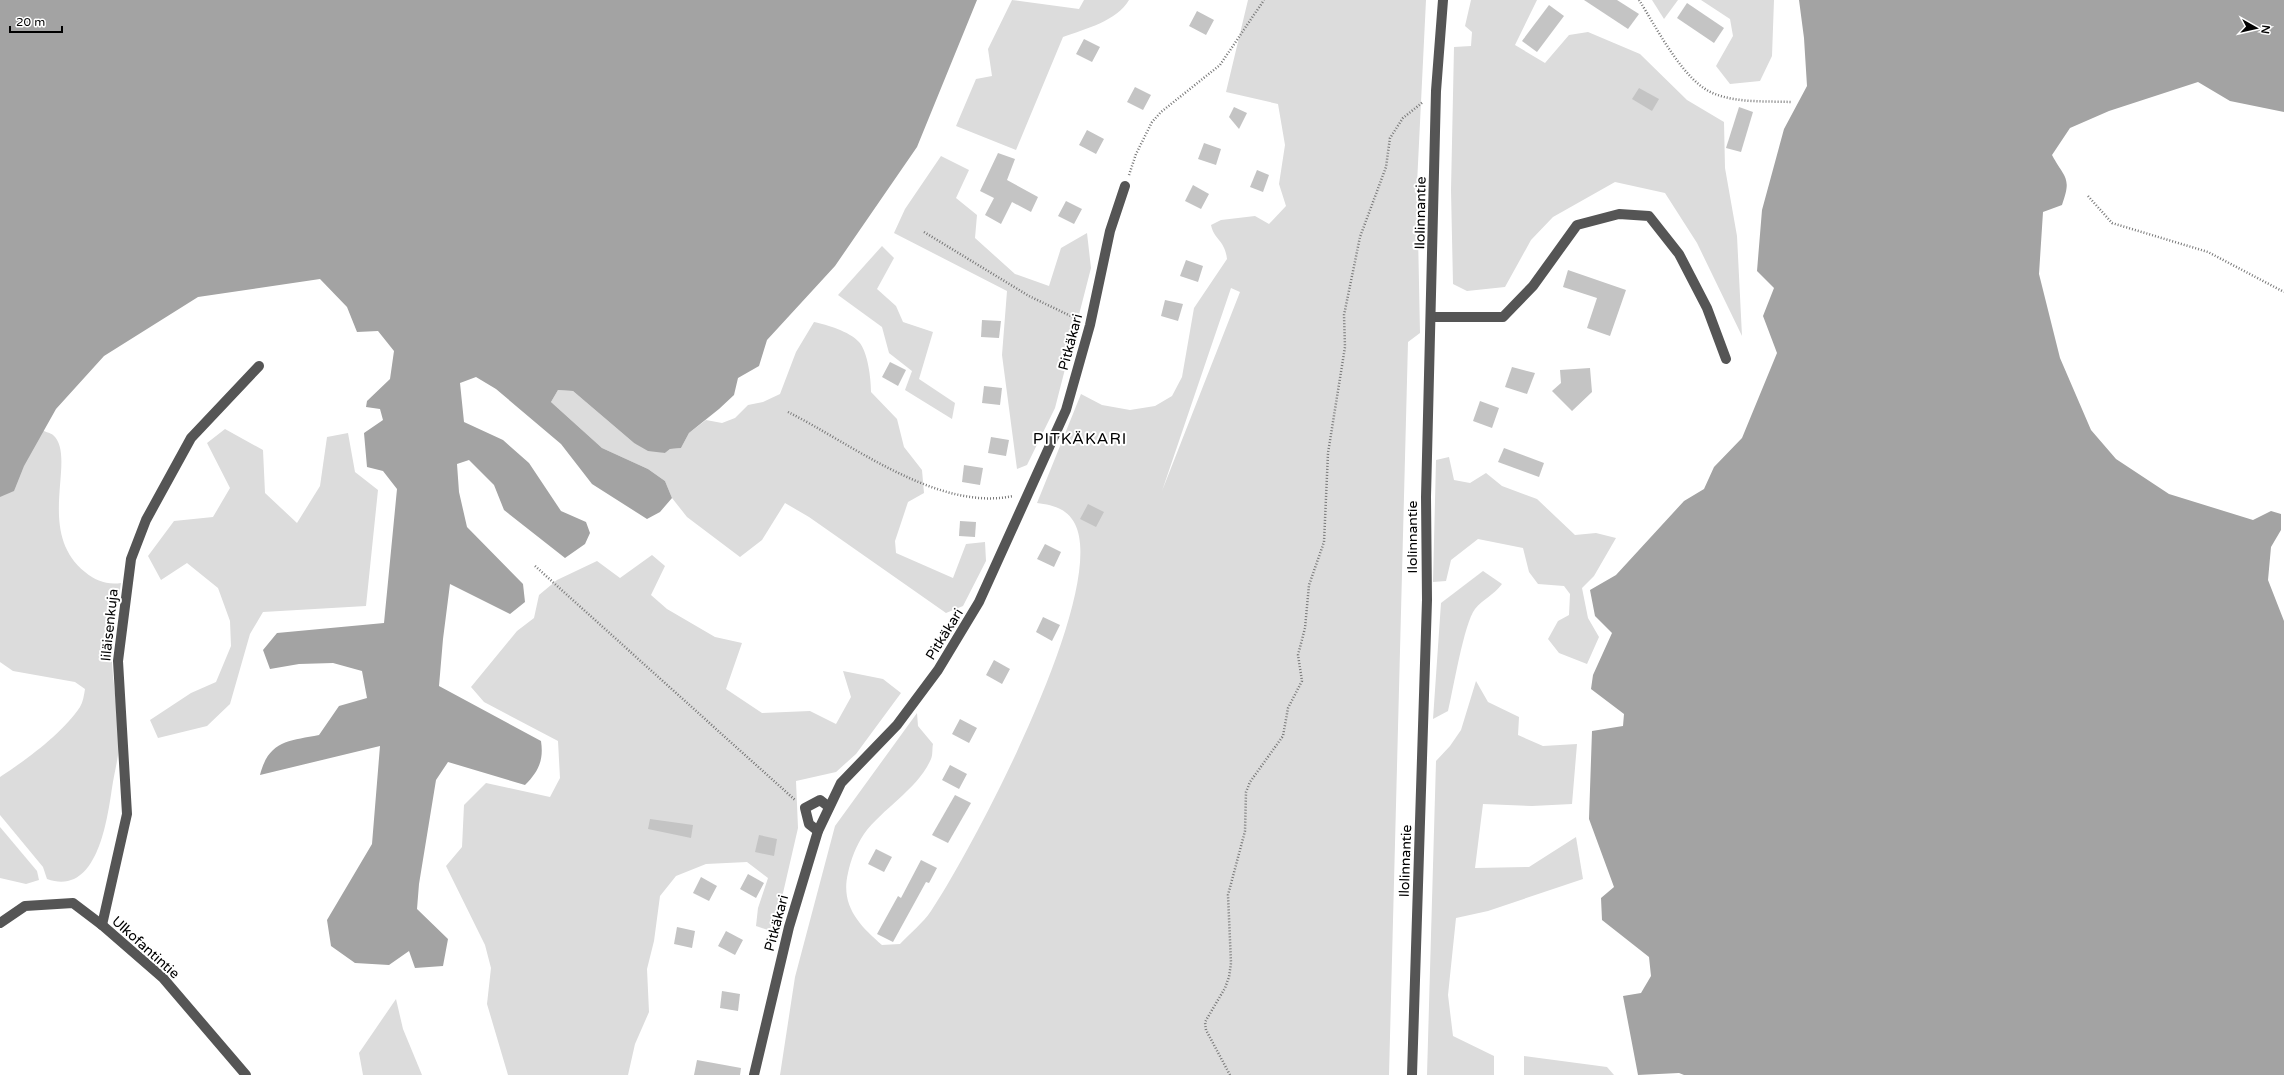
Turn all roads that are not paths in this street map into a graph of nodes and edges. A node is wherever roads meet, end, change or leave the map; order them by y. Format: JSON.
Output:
{"nodes":[{"id":1,"x":1443,"y":0,"type":"edge"},
{"id":2,"x":1125,"y":186,"type":"road end"},
{"id":3,"x":1431,"y":317,"type":"junction"},
{"id":4,"x":1726,"y":359,"type":"dead end"},
{"id":5,"x":259,"y":366,"type":"dead end"},
{"id":6,"x":829,"y":807,"type":"junction"},
{"id":7,"x":818,"y":831,"type":"junction"},
{"id":8,"x":0,"y":923,"type":"edge"},
{"id":9,"x":102,"y":925,"type":"junction"},
{"id":10,"x":246,"y":1075,"type":"edge"},
{"id":11,"x":754,"y":1075,"type":"edge"},
{"id":12,"x":1412,"y":1075,"type":"edge"}],
"edges":[{"from":1,"to":3,"type":"street","name":"Ilolinnantie"},
{"from":2,"to":6,"type":"street","name":"Pitkäkari"},
{"from":3,"to":4,"type":"street"},
{"from":3,"to":12,"type":"street","name":"Ilolinnantie"},
{"from":5,"to":9,"type":"street","name":"Iiläisenkuja"},
{"from":6,"to":7,"type":"street","name":"Pitkäkari"},
{"from":6,"to":7,"type":"street"},
{"from":7,"to":11,"type":"street","name":"Pitkäkari"},
{"from":8,"to":9,"type":"street","name":"Ulkofantintie"},
{"from":9,"to":10,"type":"street","name":"Ulkofantintie"}]}
